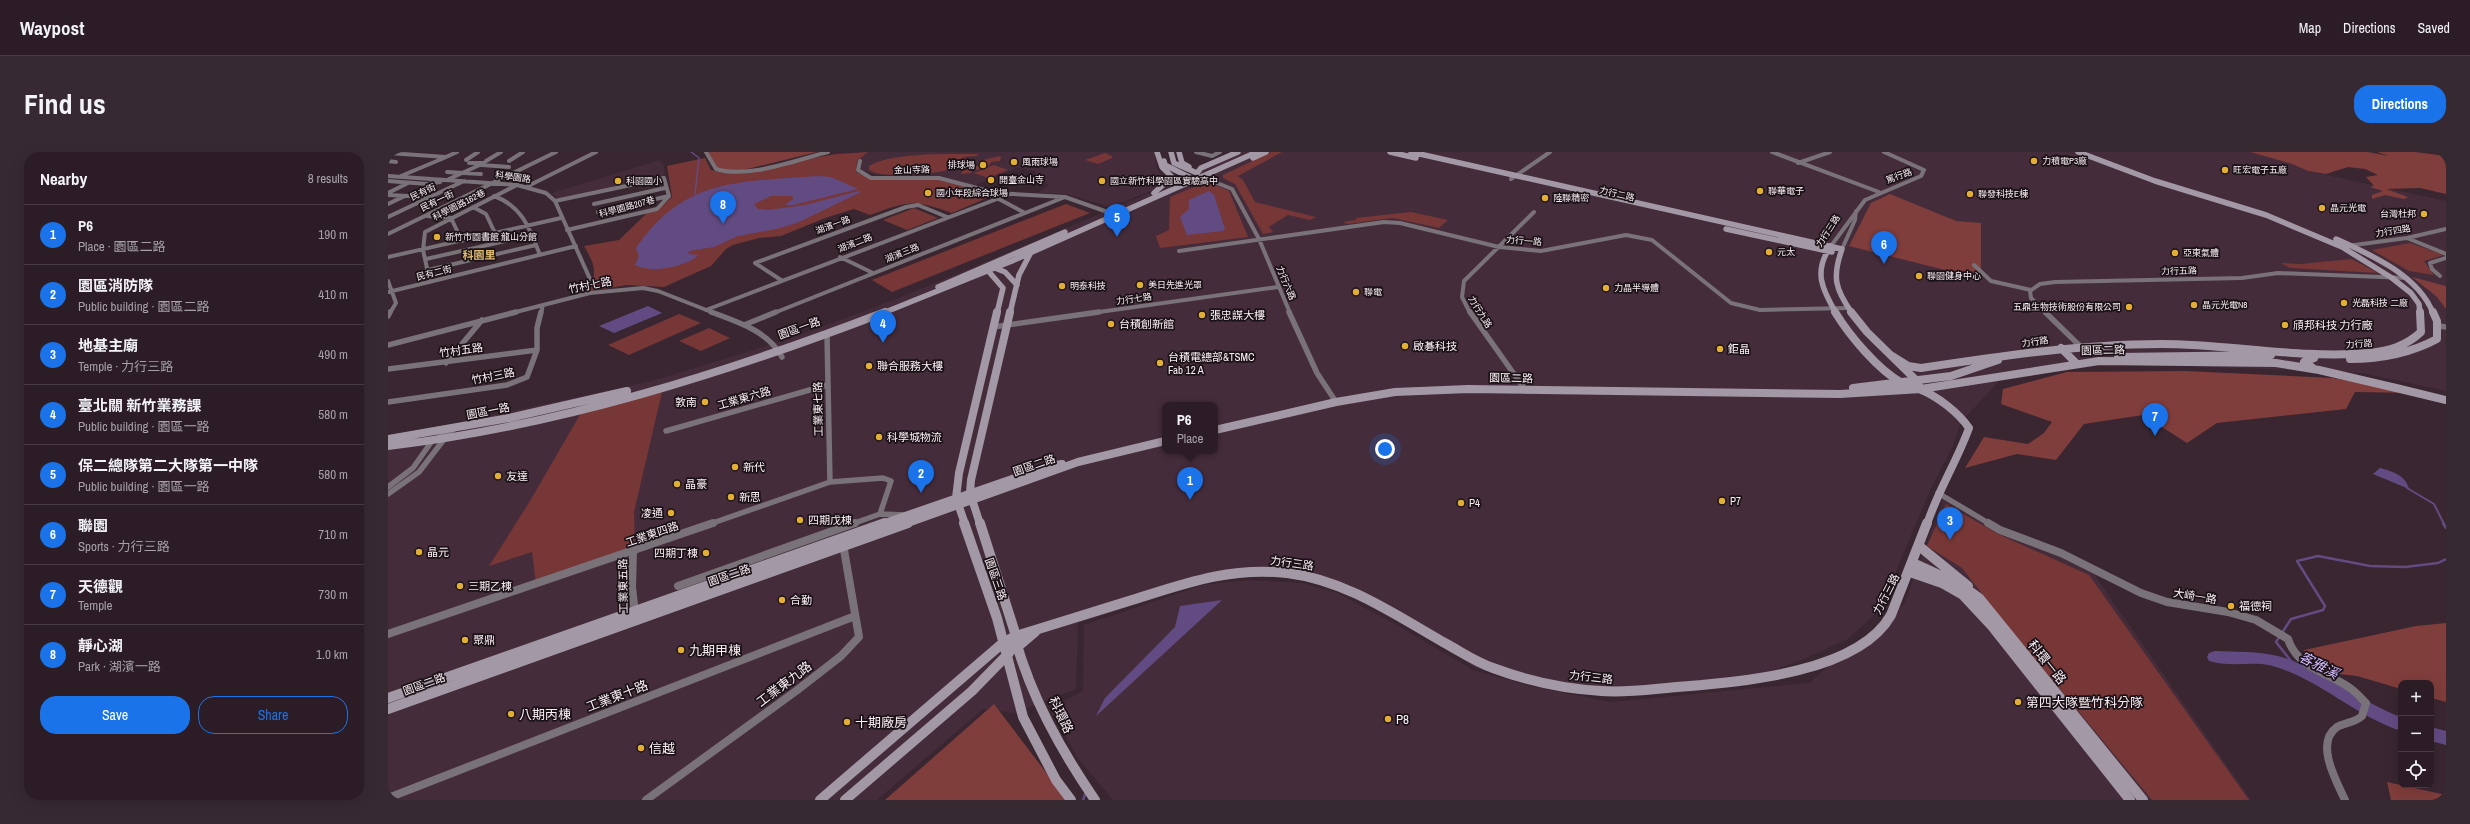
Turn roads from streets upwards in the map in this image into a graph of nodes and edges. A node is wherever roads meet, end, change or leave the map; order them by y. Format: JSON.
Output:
{"nodes":[{"id":1,"x":457,"y":152,"type":"edge"},
{"id":2,"x":478,"y":152,"type":"edge"},
{"id":3,"x":501,"y":152,"type":"edge"},
{"id":4,"x":523,"y":152,"type":"edge"},
{"id":5,"x":556,"y":152,"type":"edge"},
{"id":6,"x":596,"y":152,"type":"edge"},
{"id":7,"x":706,"y":152,"type":"edge"},
{"id":8,"x":828,"y":152,"type":"edge"},
{"id":9,"x":1157,"y":152,"type":"edge"},
{"id":10,"x":1162,"y":152,"type":"edge"},
{"id":11,"x":1171,"y":152,"type":"edge"},
{"id":12,"x":1178,"y":152,"type":"edge"},
{"id":13,"x":1196,"y":152,"type":"edge"},
{"id":14,"x":1220,"y":152,"type":"edge"},
{"id":15,"x":1238,"y":152,"type":"edge"},
{"id":16,"x":1246,"y":152,"type":"edge"},
{"id":17,"x":1257,"y":152,"type":"edge"},
{"id":18,"x":1266,"y":152,"type":"edge"},
{"id":19,"x":1390,"y":152,"type":"edge"},
{"id":20,"x":1411,"y":152,"type":"edge"},
{"id":21,"x":1550,"y":152,"type":"edge"},
{"id":22,"x":1772,"y":152,"type":"edge"},
{"id":23,"x":1830,"y":152,"type":"edge"},
{"id":24,"x":1884,"y":152,"type":"edge"},
{"id":25,"x":2078,"y":152,"type":"edge"},
{"id":26,"x":2088,"y":152,"type":"edge"},
{"id":27,"x":388,"y":153,"type":"edge"},
{"id":28,"x":399,"y":154,"type":"junction"},
{"id":29,"x":446,"y":157,"type":"junction"},
{"id":30,"x":388,"y":160,"type":"edge"},
{"id":31,"x":509,"y":161,"type":"dead end"},
{"id":32,"x":860,"y":161,"type":"dead end"},
{"id":33,"x":396,"y":162,"type":"dead end"},
{"id":34,"x":486,"y":162,"type":"dead end"},
{"id":35,"x":1798,"y":163,"type":"junction"},
{"id":36,"x":482,"y":165,"type":"junction"},
{"id":37,"x":509,"y":167,"type":"dead end"},
{"id":38,"x":1162,"y":167,"type":"junction"},
{"id":39,"x":1196,"y":171,"type":"junction"},
{"id":40,"x":447,"y":172,"type":"dead end"},
{"id":41,"x":464,"y":173,"type":"junction"},
{"id":42,"x":482,"y":174,"type":"dead end"},
{"id":43,"x":1517,"y":175,"type":"junction"},
{"id":44,"x":388,"y":176,"type":"edge"},
{"id":45,"x":400,"y":176,"type":"junction"},
{"id":46,"x":1202,"y":177,"type":"junction"},
{"id":47,"x":420,"y":178,"type":"junction"},
{"id":48,"x":1187,"y":178,"type":"junction"},
{"id":49,"x":1511,"y":179,"type":"junction"},
{"id":50,"x":450,"y":180,"type":"junction"},
{"id":51,"x":1195,"y":180,"type":"junction"},
{"id":52,"x":1212,"y":180,"type":"junction"},
{"id":53,"x":388,"y":181,"type":"edge"},
{"id":54,"x":466,"y":181,"type":"junction"},
{"id":55,"x":410,"y":183,"type":"junction"},
{"id":56,"x":493,"y":183,"type":"junction"},
{"id":57,"x":428,"y":184,"type":"junction"},
{"id":58,"x":517,"y":185,"type":"junction"},
{"id":59,"x":454,"y":186,"type":"junction"},
{"id":60,"x":528,"y":186,"type":"junction"},
{"id":61,"x":665,"y":188,"type":"junction"},
{"id":62,"x":1879,"y":192,"type":"junction"},
{"id":63,"x":1154,"y":193,"type":"junction"},
{"id":64,"x":388,"y":194,"type":"edge"},
{"id":65,"x":590,"y":194,"type":"junction"},
{"id":66,"x":1010,"y":194,"type":"junction"},
{"id":67,"x":406,"y":196,"type":"junction"},
{"id":68,"x":494,"y":196,"type":"junction"},
{"id":69,"x":669,"y":196,"type":"junction"},
{"id":70,"x":1065,"y":197,"type":"junction"},
{"id":71,"x":429,"y":198,"type":"junction"},
{"id":72,"x":997,"y":198,"type":"junction"},
{"id":73,"x":555,"y":201,"type":"junction"},
{"id":74,"x":388,"y":204,"type":"edge"},
{"id":75,"x":594,"y":204,"type":"junction"},
{"id":76,"x":473,"y":207,"type":"junction"},
{"id":77,"x":1856,"y":211,"type":"junction"},
{"id":78,"x":598,"y":212,"type":"junction"},
{"id":79,"x":1534,"y":212,"type":"dead end"},
{"id":80,"x":1025,"y":213,"type":"junction"},
{"id":81,"x":1108,"y":213,"type":"junction"},
{"id":82,"x":1116,"y":215,"type":"junction"},
{"id":83,"x":425,"y":216,"type":"junction"},
{"id":84,"x":388,"y":217,"type":"edge"},
{"id":85,"x":947,"y":217,"type":"junction"},
{"id":86,"x":451,"y":218,"type":"junction"},
{"id":87,"x":561,"y":218,"type":"junction"},
{"id":88,"x":603,"y":222,"type":"junction"},
{"id":89,"x":528,"y":226,"type":"junction"},
{"id":90,"x":2446,"y":229,"type":"edge"},
{"id":91,"x":567,"y":230,"type":"junction"},
{"id":92,"x":496,"y":233,"type":"junction"},
{"id":93,"x":388,"y":234,"type":"edge"},
{"id":94,"x":532,"y":235,"type":"junction"},
{"id":95,"x":2407,"y":238,"type":"junction"},
{"id":96,"x":1259,"y":239,"type":"junction"},
{"id":97,"x":462,"y":241,"type":"junction"},
{"id":98,"x":536,"y":245,"type":"junction"},
{"id":99,"x":2351,"y":245,"type":"junction"},
{"id":100,"x":576,"y":246,"type":"junction"},
{"id":101,"x":1499,"y":246,"type":"junction"},
{"id":102,"x":2342,"y":247,"type":"junction"},
{"id":103,"x":424,"y":249,"type":"junction"},
{"id":104,"x":1829,"y":249,"type":"junction"},
{"id":105,"x":1179,"y":251,"type":"dead end"},
{"id":106,"x":1841,"y":251,"type":"junction"},
{"id":107,"x":1031,"y":254,"type":"junction"},
{"id":108,"x":2446,"y":254,"type":"edge"},
{"id":109,"x":540,"y":255,"type":"junction"},
{"id":110,"x":388,"y":257,"type":"edge"},
{"id":111,"x":840,"y":257,"type":"junction"},
{"id":112,"x":2446,"y":258,"type":"edge"},
{"id":113,"x":426,"y":259,"type":"junction"},
{"id":114,"x":1974,"y":265,"type":"dead end"},
{"id":115,"x":991,"y":266,"type":"junction"},
{"id":116,"x":998,"y":268,"type":"junction"},
{"id":117,"x":428,"y":270,"type":"junction"},
{"id":118,"x":873,"y":273,"type":"junction"},
{"id":119,"x":2440,"y":276,"type":"dead end"},
{"id":120,"x":2392,"y":278,"type":"junction"},
{"id":121,"x":2407,"y":278,"type":"junction"},
{"id":122,"x":590,"y":279,"type":"dead end"},
{"id":123,"x":781,"y":280,"type":"junction"},
{"id":124,"x":388,"y":281,"type":"edge"},
{"id":125,"x":430,"y":282,"type":"junction"},
{"id":126,"x":1017,"y":285,"type":"junction"},
{"id":127,"x":1278,"y":287,"type":"junction"},
{"id":128,"x":1002,"y":288,"type":"junction"},
{"id":129,"x":947,"y":289,"type":"junction"},
{"id":130,"x":2031,"y":290,"type":"junction"},
{"id":131,"x":390,"y":291,"type":"edge"},
{"id":132,"x":543,"y":305,"type":"junction"},
{"id":133,"x":1832,"y":308,"type":"junction"},
{"id":134,"x":1849,"y":308,"type":"junction"},
{"id":135,"x":706,"y":310,"type":"junction"},
{"id":136,"x":388,"y":316,"type":"edge"},
{"id":137,"x":482,"y":320,"type":"junction"},
{"id":138,"x":744,"y":325,"type":"junction"},
{"id":139,"x":1008,"y":325,"type":"junction"},
{"id":140,"x":993,"y":327,"type":"junction"},
{"id":141,"x":2443,"y":327,"type":"edge"},
{"id":142,"x":827,"y":335,"type":"junction"},
{"id":143,"x":388,"y":345,"type":"edge"},
{"id":144,"x":2081,"y":346,"type":"junction"},
{"id":145,"x":2229,"y":346,"type":"junction"},
{"id":146,"x":2061,"y":348,"type":"junction"},
{"id":147,"x":537,"y":350,"type":"junction"},
{"id":148,"x":779,"y":352,"type":"junction"},
{"id":149,"x":2251,"y":354,"type":"junction"},
{"id":150,"x":2010,"y":355,"type":"junction"},
{"id":151,"x":1892,"y":356,"type":"junction"},
{"id":152,"x":2314,"y":358,"type":"junction"},
{"id":153,"x":446,"y":363,"type":"junction"},
{"id":154,"x":2076,"y":363,"type":"junction"},
{"id":155,"x":2313,"y":368,"type":"junction"},
{"id":156,"x":388,"y":369,"type":"edge"},
{"id":157,"x":1901,"y":383,"type":"junction"},
{"id":158,"x":826,"y":385,"type":"junction"},
{"id":159,"x":1919,"y":385,"type":"junction"},
{"id":160,"x":2396,"y":388,"type":"junction"},
{"id":161,"x":1526,"y":391,"type":"junction"},
{"id":162,"x":1811,"y":393,"type":"junction"},
{"id":163,"x":2446,"y":400,"type":"edge"},
{"id":164,"x":388,"y":402,"type":"edge"},
{"id":165,"x":1336,"y":402,"type":"junction"},
{"id":166,"x":1218,"y":429,"type":"edge"},
{"id":167,"x":666,"y":430,"type":"dead end"},
{"id":168,"x":439,"y":434,"type":"junction"},
{"id":169,"x":388,"y":439,"type":"edge"},
{"id":170,"x":432,"y":440,"type":"junction"},
{"id":171,"x":1162,"y":442,"type":"edge"},
{"id":172,"x":388,"y":446,"type":"edge"},
{"id":173,"x":424,"y":467,"type":"junction"},
{"id":174,"x":411,"y":469,"type":"junction"},
{"id":175,"x":830,"y":482,"type":"junction"},
{"id":176,"x":388,"y":487,"type":"edge"},
{"id":177,"x":1938,"y":493,"type":"junction"},
{"id":178,"x":388,"y":494,"type":"edge"},
{"id":179,"x":971,"y":496,"type":"junction"},
{"id":180,"x":957,"y":501,"type":"junction"},
{"id":181,"x":880,"y":514,"type":"junction"},
{"id":182,"x":910,"y":515,"type":"junction"},
{"id":183,"x":843,"y":543,"type":"junction"},
{"id":184,"x":1920,"y":546,"type":"junction"},
{"id":185,"x":633,"y":551,"type":"junction"},
{"id":186,"x":1912,"y":568,"type":"junction"},
{"id":187,"x":678,"y":586,"type":"dead end"},
{"id":188,"x":1975,"y":594,"type":"junction"},
{"id":189,"x":635,"y":616,"type":"junction"},
{"id":190,"x":855,"y":616,"type":"junction"},
{"id":191,"x":1037,"y":630,"type":"junction"},
{"id":192,"x":388,"y":634,"type":"edge"},
{"id":193,"x":1016,"y":636,"type":"junction"},
{"id":194,"x":1004,"y":642,"type":"junction"},
{"id":195,"x":1011,"y":653,"type":"junction"},
{"id":196,"x":990,"y":673,"type":"junction"},
{"id":197,"x":1013,"y":674,"type":"junction"},
{"id":198,"x":388,"y":698,"type":"edge"},
{"id":199,"x":388,"y":709,"type":"edge"},
{"id":200,"x":388,"y":798,"type":"edge"},
{"id":201,"x":646,"y":800,"type":"edge"},
{"id":202,"x":820,"y":800,"type":"edge"},
{"id":203,"x":845,"y":800,"type":"edge"},
{"id":204,"x":1071,"y":800,"type":"edge"},
{"id":205,"x":1095,"y":800,"type":"edge"},
{"id":206,"x":2130,"y":800,"type":"edge"},
{"id":207,"x":2143,"y":800,"type":"edge"},
{"id":208,"x":2345,"y":800,"type":"edge"}],
"edges":[{"from":1,"to":29,"type":"street"},
{"from":2,"to":36,"type":"street"},
{"from":3,"to":34,"type":"street"},
{"from":4,"to":31,"type":"street"},
{"from":5,"to":56,"type":"street","name":"民有一街"},
{"from":6,"to":60,"type":"street"},
{"from":7,"to":8,"type":"street"},
{"from":9,"to":38,"type":"street"},
{"from":10,"to":48,"type":"street"},
{"from":11,"to":39,"type":"street"},
{"from":12,"to":39,"type":"street"},
{"from":13,"to":14,"type":"street"},
{"from":15,"to":39,"type":"street"},
{"from":16,"to":39,"type":"street"},
{"from":17,"to":46,"type":"street"},
{"from":18,"to":46,"type":"street"},
{"from":19,"to":49,"type":"street","name":"力行二路"},
{"from":20,"to":43,"type":"street","name":"力行二路"},
{"from":21,"to":43,"type":"street"},
{"from":22,"to":35,"type":"street"},
{"from":23,"to":35,"type":"street"},
{"from":24,"to":62,"type":"street","name":"篤行路"},
{"from":25,"to":102,"type":"street","name":"力行路"},
{"from":26,"to":99,"type":"street","name":"力行路"},
{"from":27,"to":28,"type":"street"},
{"from":28,"to":29,"type":"street"},
{"from":28,"to":30,"type":"street"},
{"from":29,"to":45,"type":"street"},
{"from":30,"to":33,"type":"street"},
{"from":32,"to":66,"type":"street","name":"金山寺路"},
{"from":35,"to":62,"type":"street"},
{"from":36,"to":37,"type":"street"},
{"from":36,"to":41,"type":"street"},
{"from":38,"to":48,"type":"street"},
{"from":38,"to":63,"type":"street"},
{"from":39,"to":46,"type":"street"},
{"from":39,"to":48,"type":"street","name":"園區一路"},
{"from":40,"to":41,"type":"street"},
{"from":41,"to":42,"type":"street"},
{"from":41,"to":50,"type":"street"},
{"from":43,"to":49,"type":"street"},
{"from":43,"to":104,"type":"street","name":"力行二路"},
{"from":44,"to":45,"type":"street","name":"科學園路"},
{"from":45,"to":47,"type":"street","name":"科學園路"},
{"from":46,"to":51,"type":"street"},
{"from":46,"to":52,"type":"street","name":"力行六路"},
{"from":47,"to":50,"type":"street","name":"科學園路"},
{"from":47,"to":55,"type":"street"},
{"from":48,"to":51,"type":"street"},
{"from":48,"to":63,"type":"street","name":"園區一路"},
{"from":49,"to":104,"type":"street","name":"力行二路"},
{"from":50,"to":54,"type":"street","name":"科學園路"},
{"from":50,"to":57,"type":"street","name":"科學園路"},
{"from":51,"to":52,"type":"street","name":"力行六路"},
{"from":51,"to":82,"type":"street"},
{"from":52,"to":96,"type":"street","name":"力行六路"},
{"from":53,"to":55,"type":"street","name":"科學園路"},
{"from":54,"to":56,"type":"street","name":"科學園路"},
{"from":54,"to":59,"type":"street","name":"民有街"},
{"from":55,"to":57,"type":"street","name":"科學園路"},
{"from":55,"to":64,"type":"street"},
{"from":56,"to":58,"type":"street","name":"科學園路"},
{"from":56,"to":83,"type":"street","name":"民有一街"},
{"from":57,"to":59,"type":"street","name":"科學園路"},
{"from":58,"to":60,"type":"street","name":"科學園路"},
{"from":58,"to":68,"type":"street","name":"科學園路162巷"},
{"from":59,"to":71,"type":"street","name":"民有街"},
{"from":60,"to":73,"type":"street","name":"科學園路"},
{"from":61,"to":65,"type":"street","name":"科學園路207巷"},
{"from":61,"to":69,"type":"street","name":"科學園路207巷"},
{"from":61,"to":75,"type":"street"},
{"from":62,"to":77,"type":"street","name":"力行三路"},
{"from":63,"to":81,"type":"street","name":"園區一路"},
{"from":64,"to":67,"type":"street"},
{"from":65,"to":73,"type":"street"},
{"from":65,"to":75,"type":"street"},
{"from":66,"to":70,"type":"street","name":"金山寺路"},
{"from":66,"to":72,"type":"street","name":"湖濱二路"},
{"from":67,"to":71,"type":"street"},
{"from":67,"to":74,"type":"street"},
{"from":68,"to":76,"type":"street","name":"科學園路162巷"},
{"from":68,"to":89,"type":"street"},
{"from":69,"to":78,"type":"street"},
{"from":69,"to":88,"type":"street","name":"科學園路207巷"},
{"from":70,"to":80,"type":"street","name":"湖濱三路"},
{"from":70,"to":81,"type":"street","name":"金山寺路"},
{"from":71,"to":84,"type":"street","name":"民有街"},
{"from":72,"to":80,"type":"street"},
{"from":72,"to":85,"type":"street","name":"湖濱二路"},
{"from":73,"to":87,"type":"street"},
{"from":75,"to":78,"type":"street"},
{"from":76,"to":86,"type":"street","name":"科學園路162巷"},
{"from":76,"to":92,"type":"street"},
{"from":77,"to":104,"type":"street","name":"力行三路"},
{"from":77,"to":106,"type":"street","name":"力行三路"},
{"from":78,"to":88,"type":"street"},
{"from":79,"to":101,"type":"street","name":"力行九路"},
{"from":80,"to":118,"type":"street","name":"湖濱三路"},
{"from":81,"to":82,"type":"street","name":"金山寺路"},
{"from":81,"to":115,"type":"street","name":"園區一路"},
{"from":82,"to":107,"type":"street"},
{"from":83,"to":86,"type":"street"},
{"from":83,"to":93,"type":"street","name":"民有一街"},
{"from":85,"to":111,"type":"street","name":"湖濱二路"},
{"from":85,"to":123,"type":"street","name":"湖濱一路"},
{"from":86,"to":97,"type":"street"},
{"from":86,"to":103,"type":"street","name":"科學園路162巷"},
{"from":87,"to":89,"type":"street"},
{"from":87,"to":91,"type":"street"},
{"from":88,"to":91,"type":"street","name":"科學園路207巷"},
{"from":89,"to":92,"type":"street"},
{"from":89,"to":94,"type":"street"},
{"from":90,"to":95,"type":"street","name":"力行四路"},
{"from":91,"to":100,"type":"street"},
{"from":92,"to":97,"type":"street"},
{"from":94,"to":98,"type":"street"},
{"from":94,"to":113,"type":"street"},
{"from":95,"to":99,"type":"street","name":"力行四路"},
{"from":95,"to":108,"type":"street"},
{"from":96,"to":101,"type":"street","name":"力行一路"},
{"from":96,"to":105,"type":"street","name":"力行一路"},
{"from":96,"to":127,"type":"street","name":"力行六路"},
{"from":97,"to":103,"type":"street"},
{"from":98,"to":109,"type":"street"},
{"from":98,"to":117,"type":"street"},
{"from":99,"to":102,"type":"street","name":"力行四路"},
{"from":99,"to":121,"type":"street","name":"力行路"},
{"from":100,"to":109,"type":"street","name":"民有二街"},
{"from":100,"to":122,"type":"street"},
{"from":101,"to":133,"type":"street","name":"力行一路"},
{"from":101,"to":161,"type":"street","name":"力行九路"},
{"from":102,"to":120,"type":"street","name":"力行路"},
{"from":103,"to":110,"type":"street"},
{"from":103,"to":113,"type":"street"},
{"from":104,"to":106,"type":"street","name":"力行二路"},
{"from":104,"to":133,"type":"street","name":"力行三路"},
{"from":106,"to":134,"type":"street","name":"力行三路"},
{"from":107,"to":116,"type":"street"},
{"from":107,"to":126,"type":"street","name":"園區三路"},
{"from":109,"to":125,"type":"street","name":"民有二街"},
{"from":111,"to":118,"type":"street"},
{"from":111,"to":123,"type":"street","name":"湖濱二路"},
{"from":112,"to":119,"type":"street"},
{"from":113,"to":117,"type":"street"},
{"from":114,"to":130,"type":"street"},
{"from":115,"to":116,"type":"street"},
{"from":115,"to":128,"type":"street"},
{"from":115,"to":129,"type":"street","name":"園區一路"},
{"from":115,"to":148,"type":"street","name":"園區一路"},
{"from":116,"to":126,"type":"street"},
{"from":117,"to":125,"type":"street"},
{"from":118,"to":138,"type":"street","name":"湖濱三路"},
{"from":120,"to":121,"type":"street","name":"力行五路"},
{"from":120,"to":130,"type":"street","name":"力行五路"},
{"from":120,"to":145,"type":"street","name":"力行路"},
{"from":121,"to":141,"type":"street","name":"力行路"},
{"from":123,"to":135,"type":"street","name":"湖濱二路"},
{"from":124,"to":131,"type":"street"},
{"from":125,"to":131,"type":"street","name":"民有二街"},
{"from":126,"to":139,"type":"street","name":"園區三路"},
{"from":127,"to":139,"type":"street","name":"力行七路"},
{"from":127,"to":165,"type":"street","name":"力行六路"},
{"from":128,"to":129,"type":"street"},
{"from":128,"to":140,"type":"street"},
{"from":129,"to":142,"type":"street","name":"園區一路"},
{"from":130,"to":144,"type":"street"},
{"from":131,"to":136,"type":"street"},
{"from":132,"to":135,"type":"street","name":"竹村七路"},
{"from":132,"to":137,"type":"street","name":"竹村七路"},
{"from":132,"to":147,"type":"street","name":"竹村三路"},
{"from":133,"to":134,"type":"street","name":"力行一路"},
{"from":133,"to":157,"type":"street","name":"力行三路"},
{"from":134,"to":151,"type":"street","name":"力行三路"},
{"from":135,"to":138,"type":"street","name":"竹村七路"},
{"from":137,"to":143,"type":"street","name":"竹村七路"},
{"from":137,"to":153,"type":"street"},
{"from":138,"to":148,"type":"street","name":"竹村七路"},
{"from":139,"to":140,"type":"street","name":"力行七路"},
{"from":139,"to":179,"type":"street","name":"園區三路"},
{"from":140,"to":180,"type":"street"},
{"from":141,"to":152,"type":"street","name":"力行路"},
{"from":142,"to":148,"type":"street","name":"園區一路"},
{"from":142,"to":158,"type":"street","name":"工業東七路"},
{"from":144,"to":145,"type":"street","name":"力行路"},
{"from":144,"to":146,"type":"street","name":"力行路"},
{"from":145,"to":149,"type":"street","name":"園區二路"},
{"from":146,"to":150,"type":"street","name":"力行路"},
{"from":146,"to":154,"type":"street"},
{"from":147,"to":153,"type":"street","name":"竹村五路"},
{"from":147,"to":164,"type":"street","name":"竹村三路"},
{"from":148,"to":168,"type":"street","name":"園區一路"},
{"from":148,"to":168,"type":"street","name":"園區一路"},
{"from":149,"to":152,"type":"street","name":"力行路"},
{"from":149,"to":154,"type":"street","name":"力行路"},
{"from":149,"to":155,"type":"street","name":"園區二路"},
{"from":150,"to":151,"type":"street","name":"力行路"},
{"from":150,"to":159,"type":"street","name":"園區二路"},
{"from":151,"to":159,"type":"street","name":"力行三路"},
{"from":152,"to":155,"type":"street"},
{"from":153,"to":156,"type":"street","name":"竹村五路"},
{"from":154,"to":159,"type":"street","name":"園區二路"},
{"from":154,"to":160,"type":"street","name":"園區二路"},
{"from":155,"to":160,"type":"street","name":"園區二路"},
{"from":157,"to":159,"type":"street","name":"園區二路"},
{"from":157,"to":162,"type":"street","name":"園區二路"},
{"from":158,"to":167,"type":"street","name":"工業東六路"},
{"from":158,"to":175,"type":"street","name":"工業東七路"},
{"from":159,"to":162,"type":"street","name":"園區二路"},
{"from":159,"to":177,"type":"street","name":"力行三路"},
{"from":160,"to":163,"type":"street","name":"園區二路"},
{"from":161,"to":162,"type":"street","name":"園區二路"},
{"from":161,"to":165,"type":"street","name":"園區二路"},
{"from":165,"to":166,"type":"street","name":"園區二路"},
{"from":168,"to":169,"type":"street","name":"園區一路"},
{"from":168,"to":170,"type":"street","name":"園區一路"},
{"from":168,"to":173,"type":"street"},
{"from":170,"to":172,"type":"street","name":"園區一路"},
{"from":170,"to":174,"type":"street"},
{"from":171,"to":179,"type":"street","name":"園區二路"},
{"from":173,"to":174,"type":"street"},
{"from":173,"to":178,"type":"street"},
{"from":174,"to":176,"type":"street"},
{"from":175,"to":181,"type":"street","name":"工業東四路"},
{"from":175,"to":185,"type":"street","name":"工業東四路"},
{"from":177,"to":184,"type":"street","name":"力行三路"},
{"from":177,"to":208,"type":"street","name":"大崎一路"},
{"from":179,"to":180,"type":"street","name":"園區二路"},
{"from":179,"to":193,"type":"street","name":"園區三路"},
{"from":180,"to":182,"type":"street","name":"園區二路"},
{"from":180,"to":183,"type":"street","name":"園區二路"},
{"from":180,"to":194,"type":"street","name":"園區三路"},
{"from":181,"to":182,"type":"street"},
{"from":181,"to":187,"type":"street"},
{"from":182,"to":183,"type":"street","name":"園區二路"},
{"from":183,"to":189,"type":"street","name":"園區二路"},
{"from":183,"to":190,"type":"street","name":"工業東九路"},
{"from":184,"to":186,"type":"street","name":"力行三路"},
{"from":184,"to":188,"type":"street"},
{"from":185,"to":189,"type":"street","name":"工業東五路"},
{"from":185,"to":192,"type":"street","name":"工業東四路"},
{"from":186,"to":188,"type":"street","name":"科環一路"},
{"from":186,"to":191,"type":"street","name":"力行三路"},
{"from":186,"to":206,"type":"street","name":"科環一路"},
{"from":188,"to":207,"type":"street","name":"科環一路"},
{"from":189,"to":198,"type":"street","name":"園區二路"},
{"from":189,"to":199,"type":"street","name":"園區二路"},
{"from":190,"to":200,"type":"street","name":"工業東十路"},
{"from":190,"to":201,"type":"street","name":"工業東九路"},
{"from":191,"to":193,"type":"street","name":"力行三路"},
{"from":191,"to":195,"type":"street","name":"力行三路"},
{"from":193,"to":194,"type":"street","name":"力行三路"},
{"from":193,"to":195,"type":"street","name":"科環路"},
{"from":194,"to":195,"type":"street","name":"科環路"},
{"from":194,"to":202,"type":"street"},
{"from":195,"to":196,"type":"street"},
{"from":195,"to":197,"type":"street","name":"科環路"},
{"from":195,"to":205,"type":"street","name":"科環路"},
{"from":196,"to":197,"type":"street"},
{"from":196,"to":203,"type":"street"},
{"from":197,"to":204,"type":"street","name":"科環路"}]}
